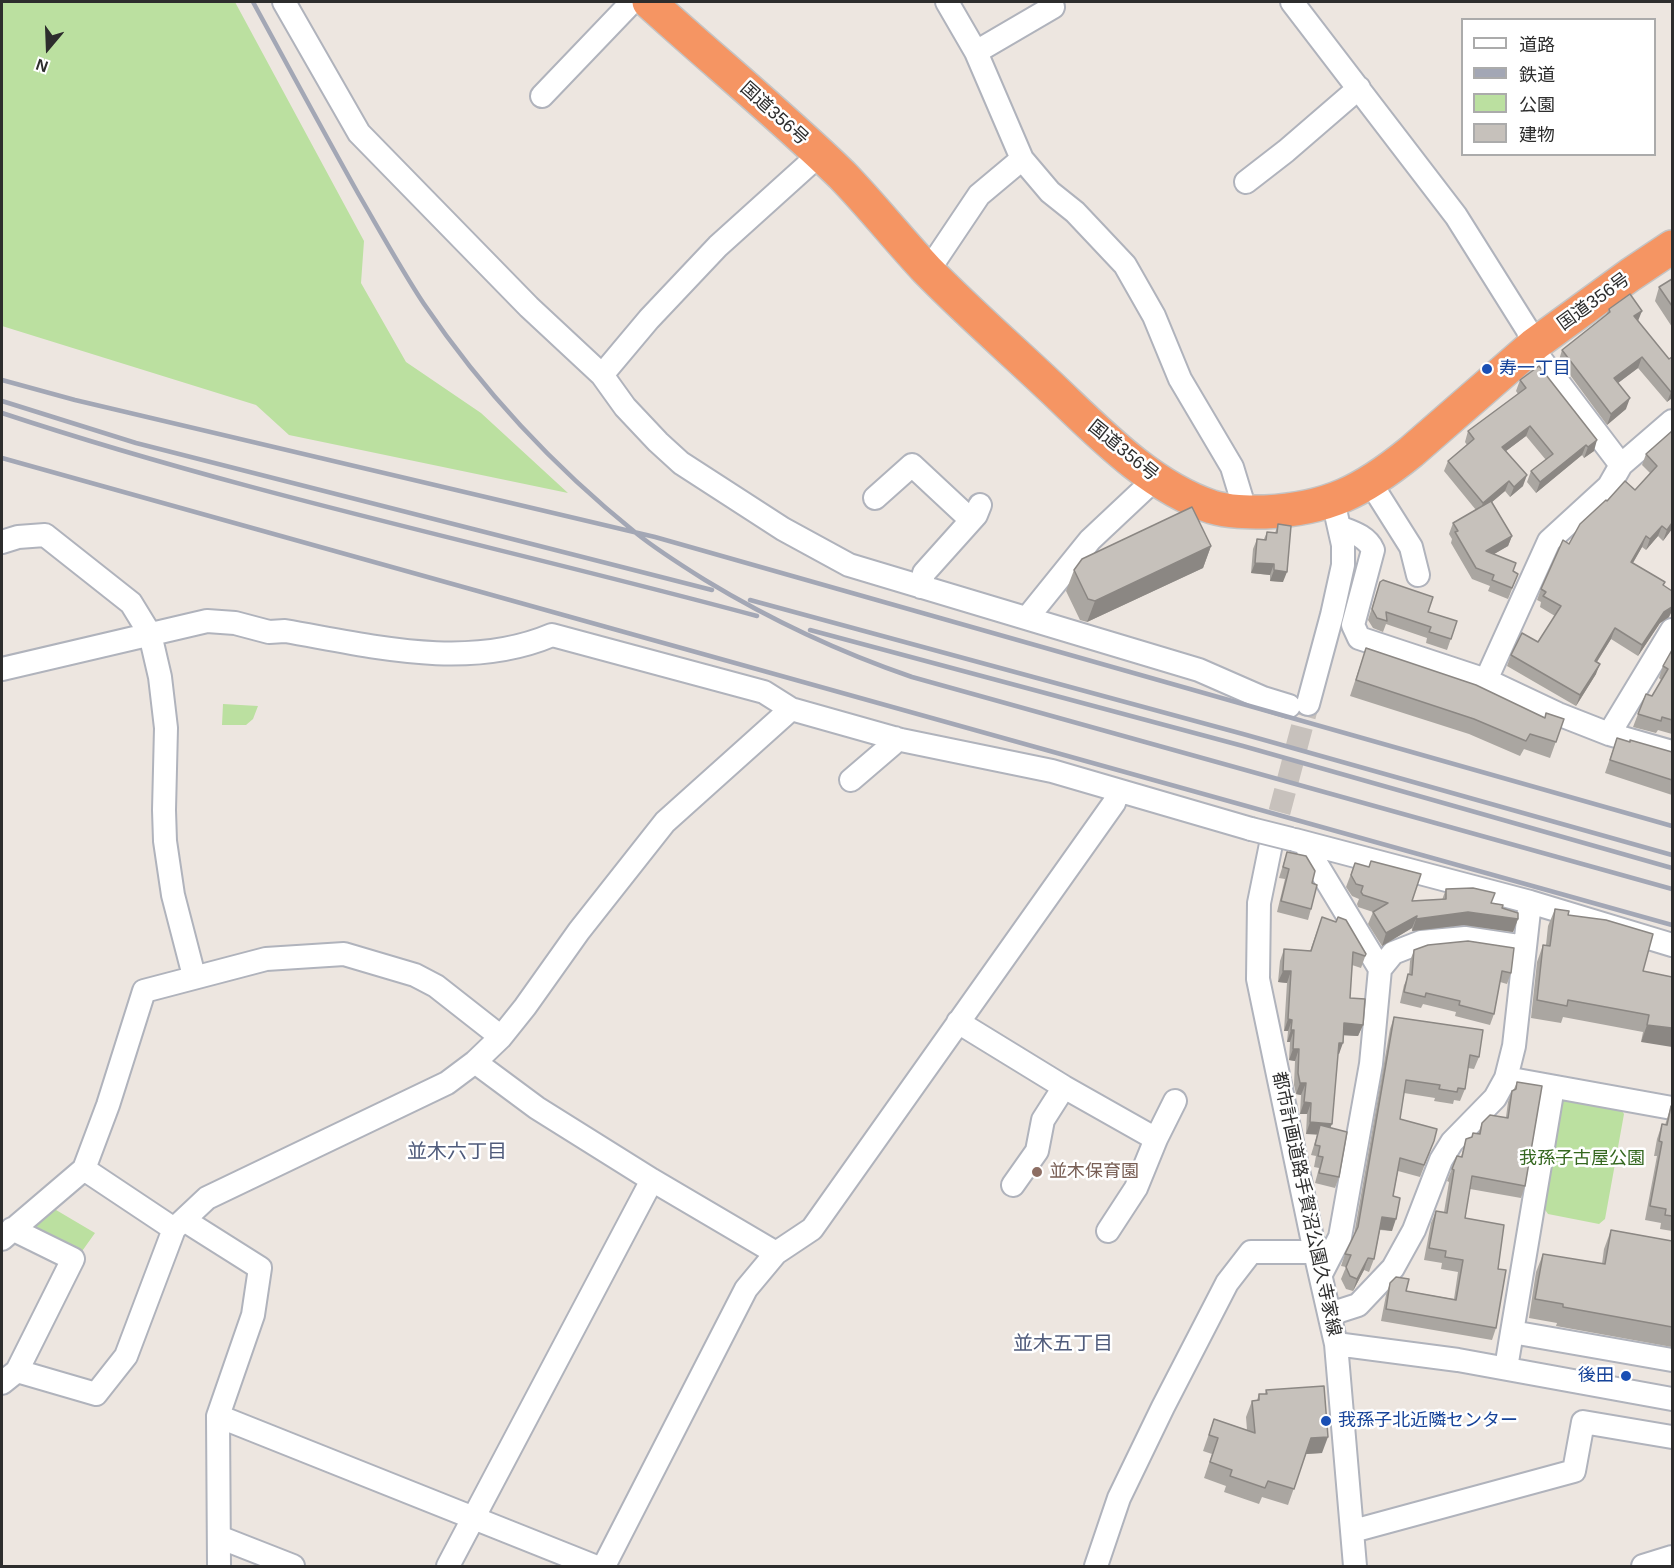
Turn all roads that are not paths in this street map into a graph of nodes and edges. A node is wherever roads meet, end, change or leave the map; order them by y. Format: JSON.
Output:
{"nodes":[{"id":1,"x":284,"y":2,"type":"edge"},
{"id":2,"x":632,"y":2,"type":"edge"},
{"id":3,"x":649,"y":2,"type":"edge"},
{"id":4,"x":947,"y":2,"type":"edge"},
{"id":5,"x":1292,"y":2,"type":"edge"},
{"id":6,"x":1053,"y":7,"type":"dead end"},
{"id":7,"x":976,"y":52,"type":"junction"},
{"id":8,"x":1359,"y":88,"type":"junction"},
{"id":9,"x":542,"y":96,"type":"dead end"},
{"id":10,"x":820,"y":154,"type":"junction"},
{"id":11,"x":1022,"y":159,"type":"junction"},
{"id":12,"x":1246,"y":182,"type":"dead end"},
{"id":13,"x":1672,"y":247,"type":"edge"},
{"id":14,"x":928,"y":271,"type":"junction"},
{"id":15,"x":1535,"y":344,"type":"junction"},
{"id":16,"x":602,"y":375,"type":"junction"},
{"id":17,"x":1672,"y":421,"type":"edge"},
{"id":18,"x":1621,"y":465,"type":"junction"},
{"id":19,"x":1156,"y":478,"type":"junction"},
{"id":20,"x":1370,"y":482,"type":"junction"},
{"id":21,"x":875,"y":498,"type":"dead end"},
{"id":22,"x":1246,"y":513,"type":"junction"},
{"id":23,"x":1336,"y":514,"type":"junction"},
{"id":24,"x":2,"y":542,"type":"edge"},
{"id":25,"x":1418,"y":575,"type":"dead end"},
{"id":26,"x":921,"y":587,"type":"junction"},
{"id":27,"x":1027,"y":618,"type":"junction"},
{"id":28,"x":1672,"y":630,"type":"edge"},
{"id":29,"x":150,"y":634,"type":"junction"},
{"id":30,"x":2,"y":669,"type":"edge"},
{"id":31,"x":1486,"y":680,"type":"junction"},
{"id":32,"x":791,"y":709,"type":"junction"},
{"id":33,"x":1609,"y":734,"type":"junction"},
{"id":34,"x":895,"y":738,"type":"junction"},
{"id":35,"x":1672,"y":752,"type":"edge"},
{"id":36,"x":851,"y":780,"type":"dead end"},
{"id":37,"x":1118,"y":791,"type":"junction"},
{"id":38,"x":1290,"y":842,"type":"junction"},
{"id":39,"x":1530,"y":902,"type":"junction"},
{"id":40,"x":1672,"y":945,"type":"edge"},
{"id":41,"x":1525,"y":947,"type":"junction"},
{"id":42,"x":1380,"y":969,"type":"junction"},
{"id":43,"x":194,"y":976,"type":"junction"},
{"id":44,"x":958,"y":1022,"type":"junction"},
{"id":45,"x":501,"y":1036,"type":"junction"},
{"id":46,"x":475,"y":1062,"type":"junction"},
{"id":47,"x":1506,"y":1078,"type":"junction"},
{"id":48,"x":1064,"y":1087,"type":"junction"},
{"id":49,"x":1553,"y":1087,"type":"junction"},
{"id":50,"x":1175,"y":1101,"type":"dead end"},
{"id":51,"x":1672,"y":1108,"type":"edge"},
{"id":52,"x":1156,"y":1139,"type":"junction"},
{"id":53,"x":84,"y":1168,"type":"junction"},
{"id":54,"x":652,"y":1180,"type":"junction"},
{"id":55,"x":1013,"y":1185,"type":"dead end"},
{"id":56,"x":179,"y":1224,"type":"junction"},
{"id":57,"x":1108,"y":1231,"type":"dead end"},
{"id":58,"x":7,"y":1234,"type":"edge"},
{"id":59,"x":776,"y":1252,"type":"junction"},
{"id":60,"x":1315,"y":1252,"type":"junction"},
{"id":61,"x":1321,"y":1274,"type":"junction"},
{"id":62,"x":1330,"y":1314,"type":"junction"},
{"id":63,"x":1512,"y":1332,"type":"junction"},
{"id":64,"x":1336,"y":1344,"type":"junction"},
{"id":65,"x":1672,"y":1360,"type":"edge"},
{"id":66,"x":1506,"y":1368,"type":"junction"},
{"id":67,"x":9,"y":1377,"type":"edge"},
{"id":68,"x":1671,"y":1399,"type":"edge"},
{"id":69,"x":218,"y":1416,"type":"junction"},
{"id":70,"x":1672,"y":1437,"type":"edge"},
{"id":71,"x":473,"y":1518,"type":"junction"},
{"id":72,"x":1353,"y":1532,"type":"junction"},
{"id":73,"x":219,"y":1537,"type":"junction"},
{"id":74,"x":1672,"y":1557,"type":"edge"},
{"id":75,"x":219,"y":1566,"type":"edge"},
{"id":76,"x":293,"y":1566,"type":"edge"},
{"id":77,"x":448,"y":1566,"type":"edge"},
{"id":78,"x":594,"y":1566,"type":"edge"},
{"id":79,"x":604,"y":1566,"type":"edge"},
{"id":80,"x":1096,"y":1566,"type":"edge"},
{"id":81,"x":1355,"y":1566,"type":"edge"},
{"id":82,"x":1643,"y":1566,"type":"edge"}],
"edges":[{"from":1,"to":16,"type":"street"},
{"from":2,"to":9,"type":"street"},
{"from":3,"to":10,"type":"highway","name":"国道356号"},
{"from":4,"to":7,"type":"street"},
{"from":5,"to":8,"type":"street"},
{"from":6,"to":7,"type":"street"},
{"from":7,"to":11,"type":"street"},
{"from":8,"to":12,"type":"street"},
{"from":8,"to":15,"type":"street"},
{"from":10,"to":14,"type":"highway","name":"国道356号"},
{"from":10,"to":16,"type":"street"},
{"from":11,"to":14,"type":"street"},
{"from":11,"to":22,"type":"street"},
{"from":13,"to":15,"type":"highway","name":"国道356号"},
{"from":14,"to":19,"type":"highway","name":"国道356号"},
{"from":15,"to":18,"type":"street"},
{"from":15,"to":20,"type":"highway","name":"国道356号"},
{"from":16,"to":26,"type":"street"},
{"from":17,"to":18,"type":"street"},
{"from":18,"to":31,"type":"street"},
{"from":19,"to":22,"type":"highway","name":"国道356号"},
{"from":19,"to":27,"type":"street"},
{"from":20,"to":23,"type":"highway","name":"国道356号"},
{"from":20,"to":25,"type":"street"},
{"from":21,"to":26,"type":"street"},
{"from":22,"to":23,"type":"highway","name":"国道356号"},
{"from":23,"to":27,"type":"street"},
{"from":23,"to":31,"type":"street"},
{"from":24,"to":29,"type":"street"},
{"from":26,"to":27,"type":"street"},
{"from":28,"to":33,"type":"street"},
{"from":29,"to":30,"type":"street"},
{"from":29,"to":32,"type":"street"},
{"from":29,"to":43,"type":"street"},
{"from":31,"to":33,"type":"street"},
{"from":32,"to":34,"type":"street"},
{"from":32,"to":45,"type":"street"},
{"from":33,"to":35,"type":"street"},
{"from":34,"to":36,"type":"street"},
{"from":34,"to":37,"type":"street"},
{"from":37,"to":38,"type":"street","bridge":true},
{"from":37,"to":44,"type":"street"},
{"from":38,"to":39,"type":"street"},
{"from":38,"to":42,"type":"street"},
{"from":38,"to":60,"type":"street","name":"都市計画道路手賀沼公園久寺家線"},
{"from":39,"to":40,"type":"street"},
{"from":39,"to":41,"type":"street"},
{"from":41,"to":42,"type":"street"},
{"from":41,"to":47,"type":"street"},
{"from":42,"to":61,"type":"street"},
{"from":43,"to":45,"type":"street"},
{"from":43,"to":53,"type":"street"},
{"from":44,"to":48,"type":"street"},
{"from":44,"to":59,"type":"street"},
{"from":45,"to":46,"type":"street"},
{"from":46,"to":54,"type":"street"},
{"from":46,"to":56,"type":"street"},
{"from":47,"to":49,"type":"street"},
{"from":47,"to":62,"type":"street"},
{"from":48,"to":52,"type":"street"},
{"from":48,"to":55,"type":"street"},
{"from":49,"to":51,"type":"street"},
{"from":49,"to":63,"type":"street"},
{"from":50,"to":52,"type":"street"},
{"from":52,"to":57,"type":"street"},
{"from":53,"to":56,"type":"street"},
{"from":53,"to":58,"type":"street"},
{"from":54,"to":59,"type":"street"},
{"from":54,"to":71,"type":"street"},
{"from":56,"to":67,"type":"street"},
{"from":56,"to":69,"type":"street"},
{"from":58,"to":67,"type":"street"},
{"from":59,"to":79,"type":"street"},
{"from":60,"to":61,"type":"street","name":"都市計画道路手賀沼公園久寺家線"},
{"from":60,"to":80,"type":"street"},
{"from":61,"to":62,"type":"street","name":"都市計画道路手賀沼公園久寺家線"},
{"from":62,"to":64,"type":"street","name":"都市計画道路手賀沼公園久寺家線"},
{"from":63,"to":65,"type":"street"},
{"from":63,"to":66,"type":"street"},
{"from":64,"to":66,"type":"street"},
{"from":64,"to":72,"type":"street","name":"都市計画道路手賀沼公園久寺家線"},
{"from":66,"to":68,"type":"street"},
{"from":69,"to":71,"type":"street"},
{"from":69,"to":73,"type":"street"},
{"from":70,"to":72,"type":"street"},
{"from":71,"to":77,"type":"street"},
{"from":71,"to":78,"type":"street"},
{"from":72,"to":81,"type":"street","name":"都市計画道路手賀沼公園久寺家線"},
{"from":73,"to":75,"type":"street"},
{"from":73,"to":76,"type":"street"},
{"from":74,"to":82,"type":"street"}]}
